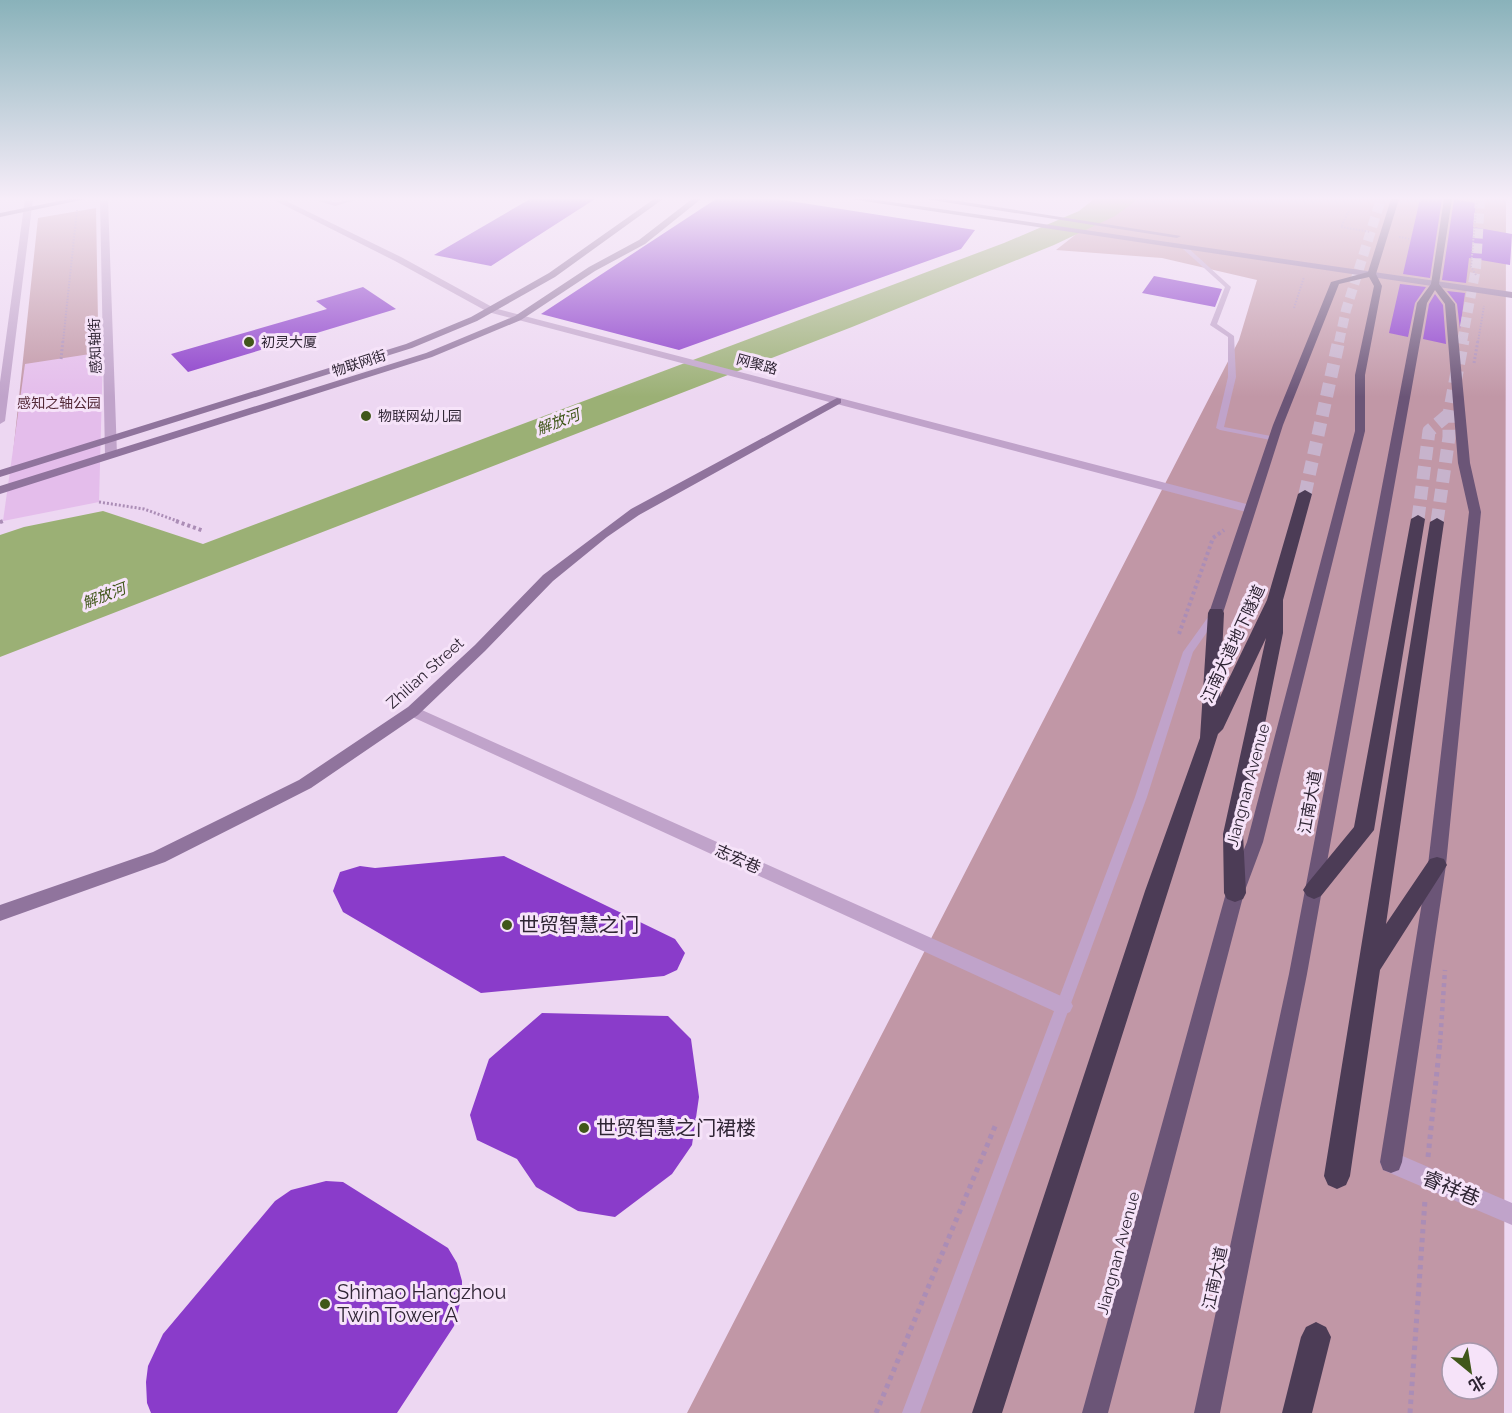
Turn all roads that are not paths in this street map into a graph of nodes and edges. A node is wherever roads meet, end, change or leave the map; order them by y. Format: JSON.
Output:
{"nodes":[{"id":1,"x":21,"y":265,"type":"edge"},
{"id":2,"x":106,"y":265,"type":"edge"},
{"id":3,"x":409,"y":265,"type":"edge"},
{"id":4,"x":566,"y":265,"type":"edge"},
{"id":5,"x":600,"y":265,"type":"edge"},
{"id":6,"x":1204,"y":265,"type":"edge"},
{"id":7,"x":1332,"y":265,"type":"edge"},
{"id":8,"x":1344,"y":265,"type":"edge"},
{"id":9,"x":1375,"y":265,"type":"edge"},
{"id":10,"x":1438,"y":265,"type":"edge"},
{"id":11,"x":1374,"y":270,"type":"junction"},
{"id":12,"x":1436,"y":280,"type":"junction"},
{"id":13,"x":1512,"y":287,"type":"edge"},
{"id":14,"x":1512,"y":295,"type":"edge"},
{"id":15,"x":491,"y":310,"type":"junction"},
{"id":16,"x":518,"y":318,"type":"junction"},
{"id":17,"x":837,"y":401,"type":"junction"},
{"id":18,"x":0,"y":421,"type":"edge"},
{"id":19,"x":1274,"y":439,"type":"junction"},
{"id":20,"x":111,"y":441,"type":"junction"},
{"id":21,"x":111,"y":455,"type":"junction"},
{"id":22,"x":0,"y":474,"type":"edge"},
{"id":23,"x":0,"y":490,"type":"edge"},
{"id":24,"x":1305,"y":494,"type":"tunnel mouth"},
{"id":25,"x":1250,"y":509,"type":"junction"},
{"id":26,"x":1275,"y":600,"type":"junction"},
{"id":27,"x":1216,"y":613,"type":"junction"},
{"id":28,"x":413,"y":711,"type":"junction"},
{"id":29,"x":1209,"y":738,"type":"junction"},
{"id":30,"x":1437,"y":865,"type":"junction"},
{"id":31,"x":1314,"y":890,"type":"junction"},
{"id":32,"x":1235,"y":893,"type":"junction"},
{"id":33,"x":0,"y":913,"type":"edge"},
{"id":34,"x":1369,"y":970,"type":"junction"},
{"id":35,"x":1063,"y":1006,"type":"junction"},
{"id":36,"x":1391,"y":1162,"type":"joint"},
{"id":37,"x":1337,"y":1176,"type":"dead end"},
{"id":38,"x":1512,"y":1214,"type":"edge"},
{"id":39,"x":1316,"y":1337,"type":"dead end"},
{"id":40,"x":910,"y":1413,"type":"edge"},
{"id":41,"x":987,"y":1413,"type":"edge"},
{"id":42,"x":1095,"y":1413,"type":"edge"},
{"id":43,"x":1207,"y":1413,"type":"edge"},
{"id":44,"x":1297,"y":1413,"type":"edge"}],
"edges":[{"from":1,"to":18,"type":"street"},
{"from":2,"to":20,"type":"street","name":"感知轴街"},
{"from":3,"to":15,"type":"street","name":"网聚路"},
{"from":4,"to":15,"type":"street","name":"物联网街"},
{"from":5,"to":16,"type":"street","name":"物联网街"},
{"from":6,"to":19,"type":"lane"},
{"from":7,"to":11,"type":"street"},
{"from":8,"to":11,"type":"street"},
{"from":9,"to":11,"type":"main road","name":"Jiangnan Avenue"},
{"from":10,"to":12,"type":"main road","name":"江南大道"},
{"from":11,"to":12,"type":"street"},
{"from":11,"to":19,"type":"main road"},
{"from":11,"to":32,"type":"main road","name":"Jiangnan Avenue"},
{"from":12,"to":13,"type":"street"},
{"from":12,"to":14,"type":"street"},
{"from":12,"to":30,"type":"main road"},
{"from":12,"to":31,"type":"main road","name":"江南大道"},
{"from":15,"to":16,"type":"street","name":"网聚路"},
{"from":15,"to":20,"type":"street","name":"物联网街"},
{"from":16,"to":17,"type":"street","name":"网聚路"},
{"from":16,"to":21,"type":"street","name":"物联网街"},
{"from":17,"to":25,"type":"street","name":"网聚路"},
{"from":17,"to":28,"type":"street","name":"Zhilian Street"},
{"from":19,"to":25,"type":"main road"},
{"from":20,"to":21,"type":"street","name":"感知轴街"},
{"from":20,"to":22,"type":"street","name":"物联网街"},
{"from":21,"to":23,"type":"street","name":"物联网街"},
{"from":24,"to":26,"type":"highway","name":"江南大道地下隧道"},
{"from":25,"to":27,"type":"main road"},
{"from":26,"to":29,"type":"highway","name":"江南大道地下隧道"},
{"from":26,"to":32,"type":"highway"},
{"from":27,"to":29,"type":"highway"},
{"from":27,"to":35,"type":"lane"},
{"from":28,"to":33,"type":"street","name":"Zhilian Street"},
{"from":28,"to":35,"type":"street","name":"志宏巷"},
{"from":29,"to":41,"type":"highway"},
{"from":30,"to":34,"type":"highway"},
{"from":30,"to":36,"type":"main road"},
{"from":31,"to":34,"type":"highway"},
{"from":31,"to":43,"type":"main road","name":"江南大道"},
{"from":32,"to":42,"type":"main road","name":"Jiangnan Avenue"},
{"from":34,"to":37,"type":"highway"},
{"from":35,"to":40,"type":"lane"},
{"from":36,"to":38,"type":"street","name":"睿祥巷"},
{"from":39,"to":44,"type":"highway"}]}
